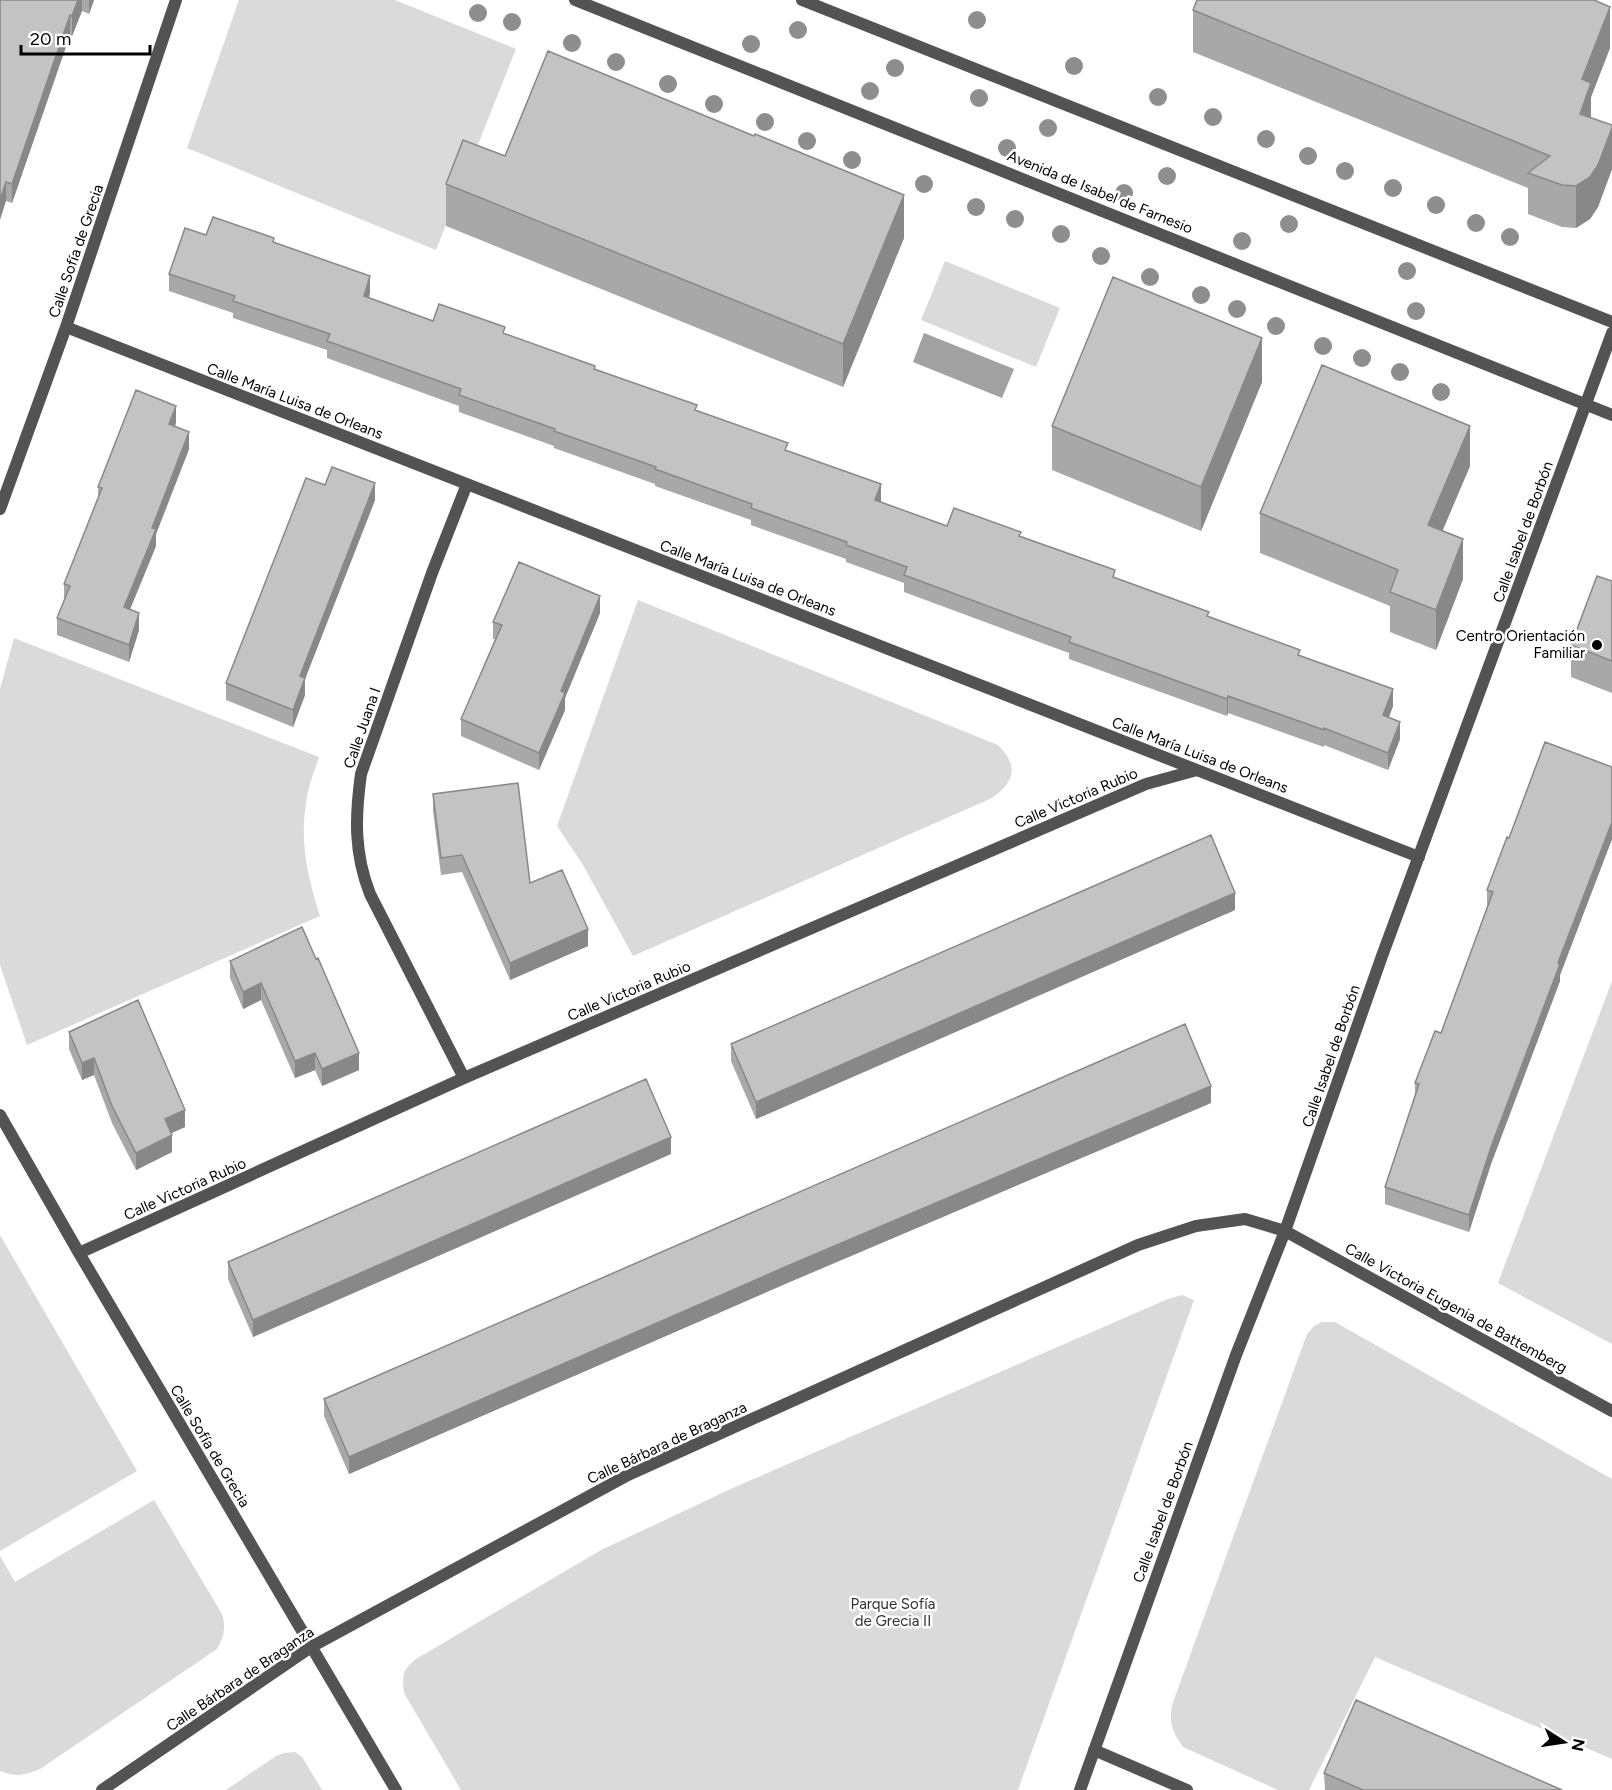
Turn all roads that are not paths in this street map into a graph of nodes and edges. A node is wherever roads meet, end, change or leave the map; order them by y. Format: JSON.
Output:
{"nodes":[{"id":1,"x":176,"y":0,"type":"edge"},
{"id":2,"x":575,"y":0,"type":"edge"},
{"id":3,"x":801,"y":0,"type":"edge"},
{"id":4,"x":1612,"y":322,"type":"edge"},
{"id":5,"x":66,"y":327,"type":"junction"},
{"id":6,"x":1612,"y":333,"type":"edge"},
{"id":7,"x":1586,"y":404,"type":"junction"},
{"id":8,"x":1612,"y":415,"type":"edge"},
{"id":9,"x":467,"y":484,"type":"junction"},
{"id":10,"x":0,"y":509,"type":"edge"},
{"id":11,"x":1197,"y":770,"type":"junction"},
{"id":12,"x":1419,"y":857,"type":"junction"},
{"id":13,"x":464,"y":1077,"type":"junction"},
{"id":14,"x":0,"y":1115,"type":"edge"},
{"id":15,"x":1285,"y":1231,"type":"junction"},
{"id":16,"x":79,"y":1253,"type":"junction"},
{"id":17,"x":1612,"y":1412,"type":"edge"},
{"id":18,"x":311,"y":1647,"type":"junction"},
{"id":19,"x":1094,"y":1750,"type":"junction"},
{"id":20,"x":102,"y":1790,"type":"edge"},
{"id":21,"x":396,"y":1790,"type":"edge"},
{"id":22,"x":1080,"y":1790,"type":"edge"},
{"id":23,"x":1187,"y":1790,"type":"edge"}],
"edges":[{"from":1,"to":5,"type":"street","name":"Calle Sofía de Grecia"},
{"from":2,"to":7,"type":"street","name":"Avenida de Isabel de Farnesio"},
{"from":3,"to":4,"type":"street"},
{"from":5,"to":9,"type":"street","name":"Calle María Luisa de Orleans"},
{"from":5,"to":10,"type":"street","name":"Calle Sofía de Grecia"},
{"from":6,"to":7,"type":"street","name":"Calle Isabel de Borbón"},
{"from":7,"to":8,"type":"street","name":"Avenida de Isabel de Farnesio"},
{"from":7,"to":12,"type":"street","name":"Calle Isabel de Borbón"},
{"from":9,"to":11,"type":"street","name":"Calle María Luisa de Orleans"},
{"from":9,"to":13,"type":"street","name":"Calle Juana I"},
{"from":11,"to":12,"type":"street","name":"Calle María Luisa de Orleans"},
{"from":11,"to":13,"type":"street","name":"Calle Victoria Rubio"},
{"from":12,"to":15,"type":"street","name":"Calle Isabel de Borbón"},
{"from":13,"to":16,"type":"street","name":"Calle Victoria Rubio"},
{"from":14,"to":16,"type":"street","name":"Calle Sofía de Grecia"},
{"from":15,"to":17,"type":"street","name":"Calle Victoria Eugenia de Battemberg"},
{"from":15,"to":18,"type":"street","name":"Calle Bárbara de Braganza"},
{"from":15,"to":19,"type":"street","name":"Calle Isabel de Borbón"},
{"from":16,"to":18,"type":"street","name":"Calle Sofía de Grecia"},
{"from":18,"to":20,"type":"street","name":"Calle Bárbara de Braganza"},
{"from":18,"to":21,"type":"street","name":"Calle Sofía de Grecia"},
{"from":19,"to":22,"type":"street","name":"Calle Isabel de Borbón"},
{"from":19,"to":23,"type":"street"}]}
